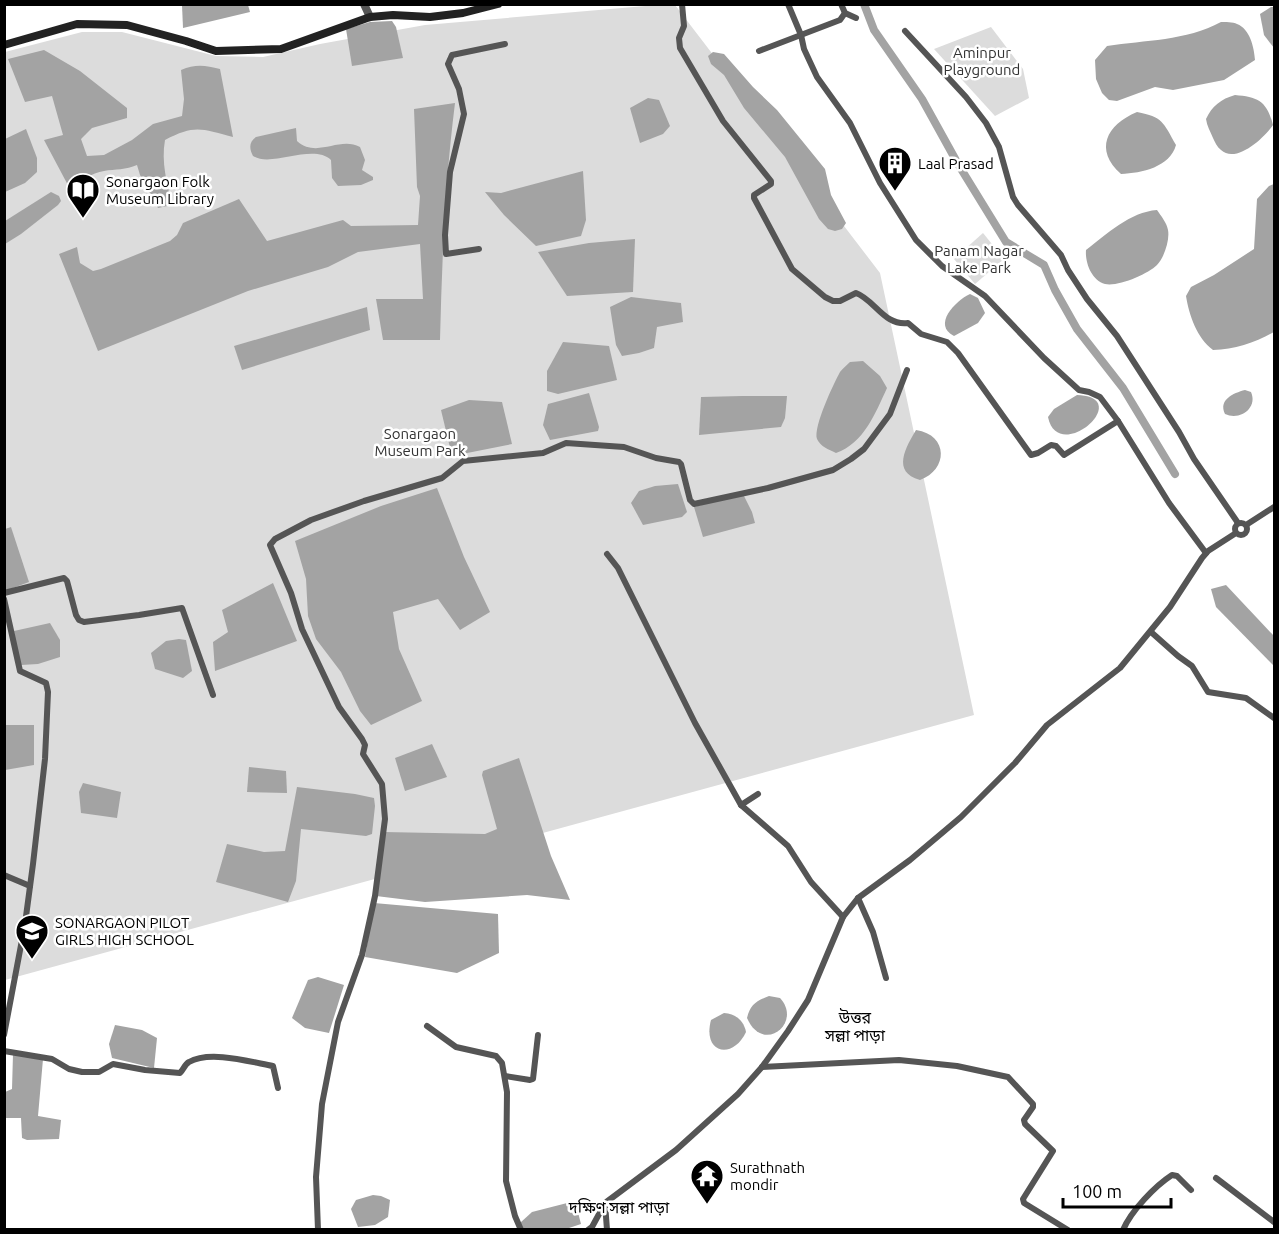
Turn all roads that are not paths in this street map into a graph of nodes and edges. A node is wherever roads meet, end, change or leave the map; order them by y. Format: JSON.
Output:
{"nodes":[{"id":1,"x":364,"y":4,"type":"edge"},
{"id":2,"x":498,"y":4,"type":"edge"},
{"id":3,"x":682,"y":4,"type":"edge"},
{"id":4,"x":788,"y":4,"type":"edge"},
{"id":5,"x":841,"y":4,"type":"edge"},
{"id":6,"x":845,"y":13,"type":"junction"},
{"id":7,"x":370,"y":17,"type":"junction"},
{"id":8,"x":856,"y":18,"type":"dead end"},
{"id":9,"x":905,"y":31,"type":"dead end"},
{"id":10,"x":801,"y":34,"type":"junction"},
{"id":11,"x":506,"y":44,"type":"dead end"},
{"id":12,"x":4,"y":45,"type":"edge"},
{"id":13,"x":759,"y":51,"type":"dead end"},
{"id":14,"x":479,"y":249,"type":"dead end"},
{"id":15,"x":907,"y":370,"type":"dead end"},
{"id":16,"x":1118,"y":421,"type":"junction"},
{"id":17,"x":1275,"y":507,"type":"edge"},
{"id":18,"x":1238,"y":524,"type":"junction"},
{"id":19,"x":1246,"y":525,"type":"junction"},
{"id":20,"x":1236,"y":532,"type":"junction"},
{"id":21,"x":1206,"y":553,"type":"junction"},
{"id":22,"x":608,"y":554,"type":"dead end"},
{"id":23,"x":4,"y":593,"type":"edge"},
{"id":24,"x":4,"y":599,"type":"edge"},
{"id":25,"x":1151,"y":632,"type":"junction"},
{"id":26,"x":213,"y":695,"type":"dead end"},
{"id":27,"x":1275,"y":718,"type":"edge"},
{"id":28,"x":758,"y":794,"type":"dead end"},
{"id":29,"x":741,"y":805,"type":"junction"},
{"id":30,"x":4,"y":875,"type":"edge"},
{"id":31,"x":30,"y":886,"type":"junction"},
{"id":32,"x":858,"y":898,"type":"junction"},
{"id":33,"x":843,"y":917,"type":"junction"},
{"id":34,"x":886,"y":978,"type":"dead end"},
{"id":35,"x":427,"y":1026,"type":"dead end"},
{"id":36,"x":4,"y":1035,"type":"edge"},
{"id":37,"x":537,"y":1035,"type":"dead end"},
{"id":38,"x":4,"y":1051,"type":"edge"},
{"id":39,"x":762,"y":1067,"type":"junction"},
{"id":40,"x":505,"y":1077,"type":"junction"},
{"id":41,"x":278,"y":1088,"type":"dead end"},
{"id":42,"x":1216,"y":1178,"type":"dead end"},
{"id":43,"x":1191,"y":1190,"type":"dead end"},
{"id":44,"x":605,"y":1203,"type":"junction"},
{"id":45,"x":1275,"y":1222,"type":"edge"},
{"id":46,"x":318,"y":1230,"type":"edge"},
{"id":47,"x":521,"y":1230,"type":"edge"},
{"id":48,"x":588,"y":1230,"type":"edge"},
{"id":49,"x":607,"y":1230,"type":"edge"},
{"id":50,"x":1068,"y":1230,"type":"edge"},
{"id":51,"x":1123,"y":1230,"type":"edge"}],
"edges":[{"from":1,"to":7,"type":"street"},
{"from":2,"to":7,"type":"main road"},
{"from":3,"to":16,"type":"street"},
{"from":4,"to":10,"type":"street"},
{"from":5,"to":6,"type":"street"},
{"from":6,"to":8,"type":"street"},
{"from":6,"to":10,"type":"street"},
{"from":7,"to":12,"type":"main road"},
{"from":9,"to":18,"type":"street"},
{"from":10,"to":13,"type":"street"},
{"from":10,"to":16,"type":"street"},
{"from":11,"to":14,"type":"street"},
{"from":15,"to":46,"type":"street"},
{"from":16,"to":21,"type":"street"},
{"from":17,"to":19,"type":"street"},
{"from":18,"to":19,"type":"street"},
{"from":18,"to":20,"type":"street"},
{"from":19,"to":20,"type":"street"},
{"from":20,"to":21,"type":"street"},
{"from":21,"to":25,"type":"street"},
{"from":22,"to":29,"type":"street"},
{"from":23,"to":26,"type":"street"},
{"from":24,"to":31,"type":"street"},
{"from":25,"to":27,"type":"street"},
{"from":25,"to":32,"type":"street"},
{"from":28,"to":29,"type":"street"},
{"from":29,"to":33,"type":"street"},
{"from":30,"to":31,"type":"street"},
{"from":31,"to":36,"type":"street"},
{"from":32,"to":33,"type":"street"},
{"from":32,"to":34,"type":"street"},
{"from":33,"to":39,"type":"street"},
{"from":35,"to":40,"type":"street"},
{"from":37,"to":40,"type":"street"},
{"from":38,"to":41,"type":"street"},
{"from":39,"to":44,"type":"street"},
{"from":39,"to":50,"type":"street"},
{"from":40,"to":47,"type":"street"},
{"from":42,"to":45,"type":"street"},
{"from":43,"to":51,"type":"street"},
{"from":44,"to":48,"type":"street"},
{"from":44,"to":49,"type":"street"}]}
